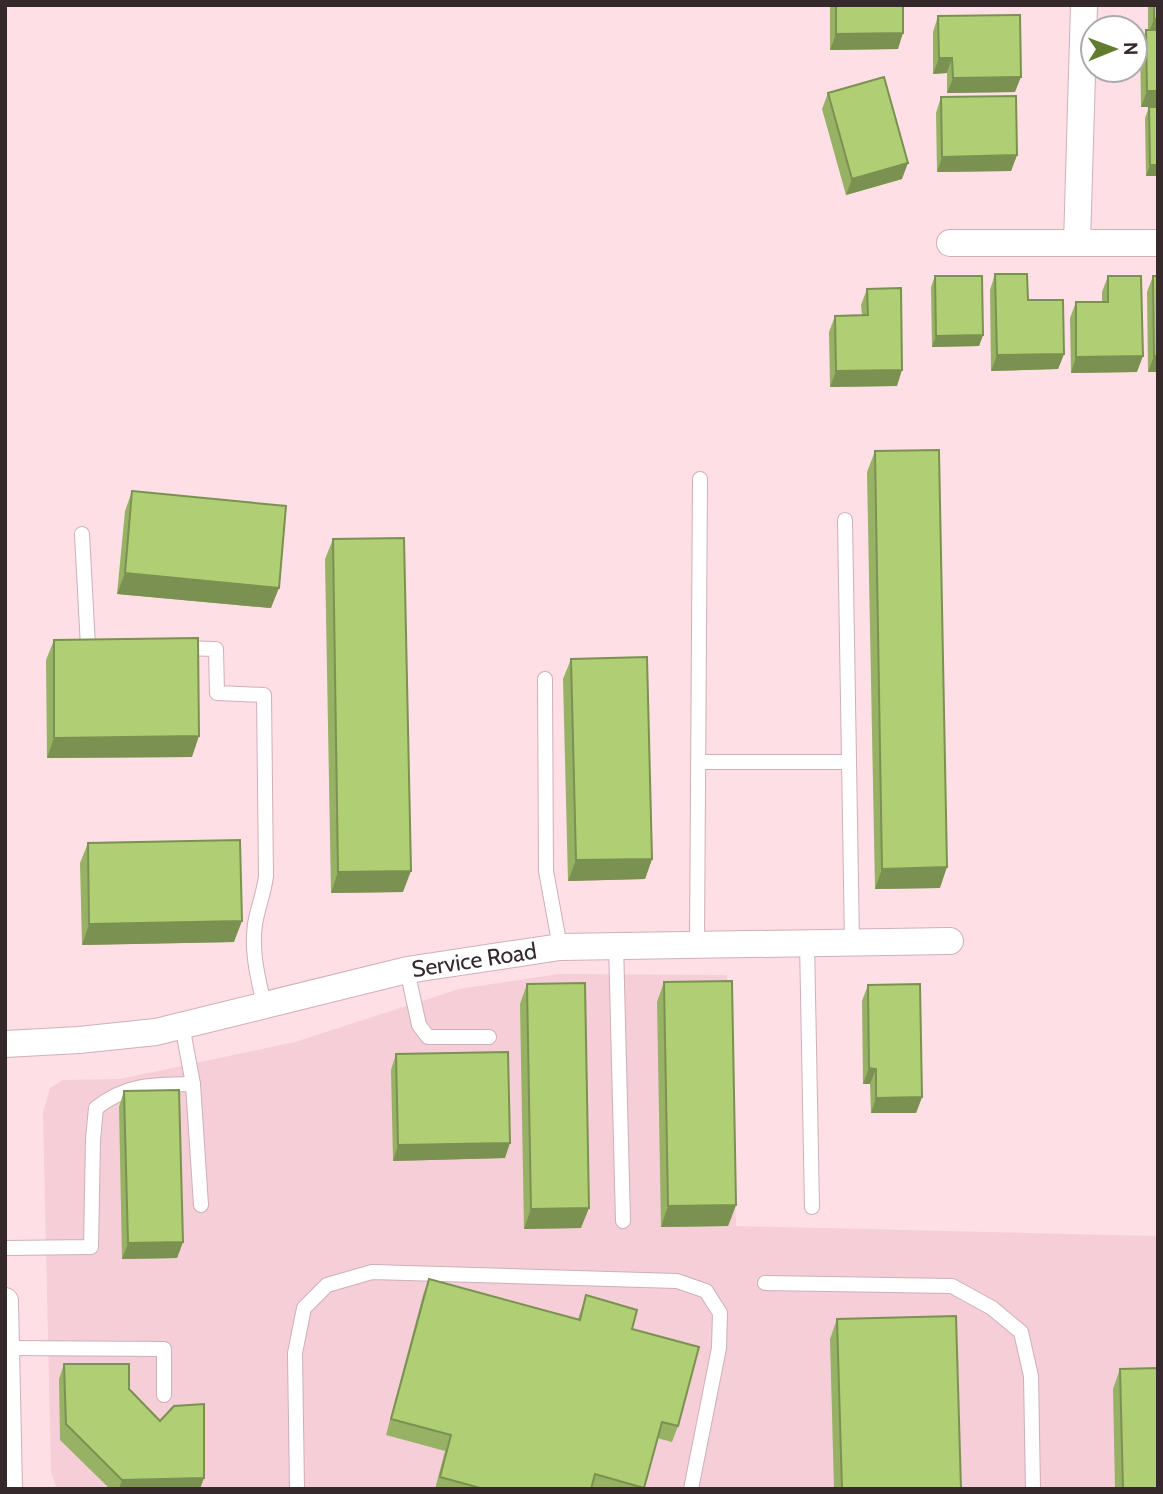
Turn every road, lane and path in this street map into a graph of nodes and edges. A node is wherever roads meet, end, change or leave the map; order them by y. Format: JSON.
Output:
{"nodes":[{"id":1,"x":1084,"y":5,"type":"edge"},
{"id":2,"x":950,"y":243,"type":"dead end"},
{"id":3,"x":1077,"y":243,"type":"junction"},
{"id":4,"x":1158,"y":243,"type":"edge"},
{"id":5,"x":700,"y":480,"type":"dead end"},
{"id":6,"x":845,"y":520,"type":"dead end"},
{"id":7,"x":82,"y":534,"type":"dead end"},
{"id":8,"x":113,"y":648,"type":"edge"},
{"id":9,"x":164,"y":648,"type":"edge"},
{"id":10,"x":545,"y":679,"type":"dead end"},
{"id":11,"x":698,"y":762,"type":"junction"},
{"id":12,"x":849,"y":762,"type":"junction"},
{"id":13,"x":950,"y":941,"type":"dead end"},
{"id":14,"x":807,"y":942,"type":"junction"},
{"id":15,"x":852,"y":942,"type":"junction"},
{"id":16,"x":697,"y":943,"type":"junction"},
{"id":17,"x":616,"y":944,"type":"junction"},
{"id":18,"x":560,"y":947,"type":"junction"},
{"id":19,"x":407,"y":970,"type":"junction"},
{"id":20,"x":264,"y":1005,"type":"junction"},
{"id":21,"x":182,"y":1025,"type":"junction"},
{"id":22,"x":489,"y":1037,"type":"dead end"},
{"id":23,"x":5,"y":1044,"type":"edge"},
{"id":24,"x":193,"y":1084,"type":"junction"},
{"id":25,"x":201,"y":1205,"type":"dead end"},
{"id":26,"x":812,"y":1208,"type":"dead end"},
{"id":27,"x":623,"y":1221,"type":"dead end"},
{"id":28,"x":5,"y":1248,"type":"edge"},
{"id":29,"x":765,"y":1283,"type":"dead end"},
{"id":30,"x":5,"y":1301,"type":"edge"},
{"id":31,"x":6,"y":1348,"type":"edge"},
{"id":32,"x":164,"y":1395,"type":"dead end"},
{"id":33,"x":9,"y":1489,"type":"edge"},
{"id":34,"x":297,"y":1489,"type":"edge"},
{"id":35,"x":691,"y":1489,"type":"edge"},
{"id":36,"x":1033,"y":1489,"type":"edge"}],
"edges":[{"from":1,"to":3,"type":"street"},
{"from":2,"to":3,"type":"street"},
{"from":3,"to":4,"type":"street"},
{"from":5,"to":11,"type":"lane"},
{"from":6,"to":12,"type":"lane"},
{"from":7,"to":8,"type":"lane"},
{"from":9,"to":20,"type":"lane"},
{"from":10,"to":18,"type":"lane"},
{"from":11,"to":12,"type":"lane"},
{"from":11,"to":16,"type":"lane"},
{"from":12,"to":15,"type":"lane"},
{"from":13,"to":15,"type":"street","name":"Service Road"},
{"from":14,"to":15,"type":"street","name":"Service Road"},
{"from":14,"to":16,"type":"street","name":"Service Road"},
{"from":14,"to":26,"type":"lane"},
{"from":16,"to":17,"type":"street","name":"Service Road"},
{"from":17,"to":18,"type":"street","name":"Service Road"},
{"from":17,"to":27,"type":"lane"},
{"from":18,"to":19,"type":"street","name":"Service Road"},
{"from":19,"to":20,"type":"street","name":"Service Road"},
{"from":19,"to":22,"type":"lane"},
{"from":20,"to":21,"type":"street","name":"Service Road"},
{"from":21,"to":23,"type":"street","name":"Service Road"},
{"from":21,"to":24,"type":"lane"},
{"from":24,"to":25,"type":"lane"},
{"from":24,"to":28,"type":"lane"},
{"from":29,"to":36,"type":"lane"},
{"from":30,"to":31,"type":"street"},
{"from":31,"to":32,"type":"lane"},
{"from":31,"to":33,"type":"street"},
{"from":34,"to":35,"type":"lane"}]}
